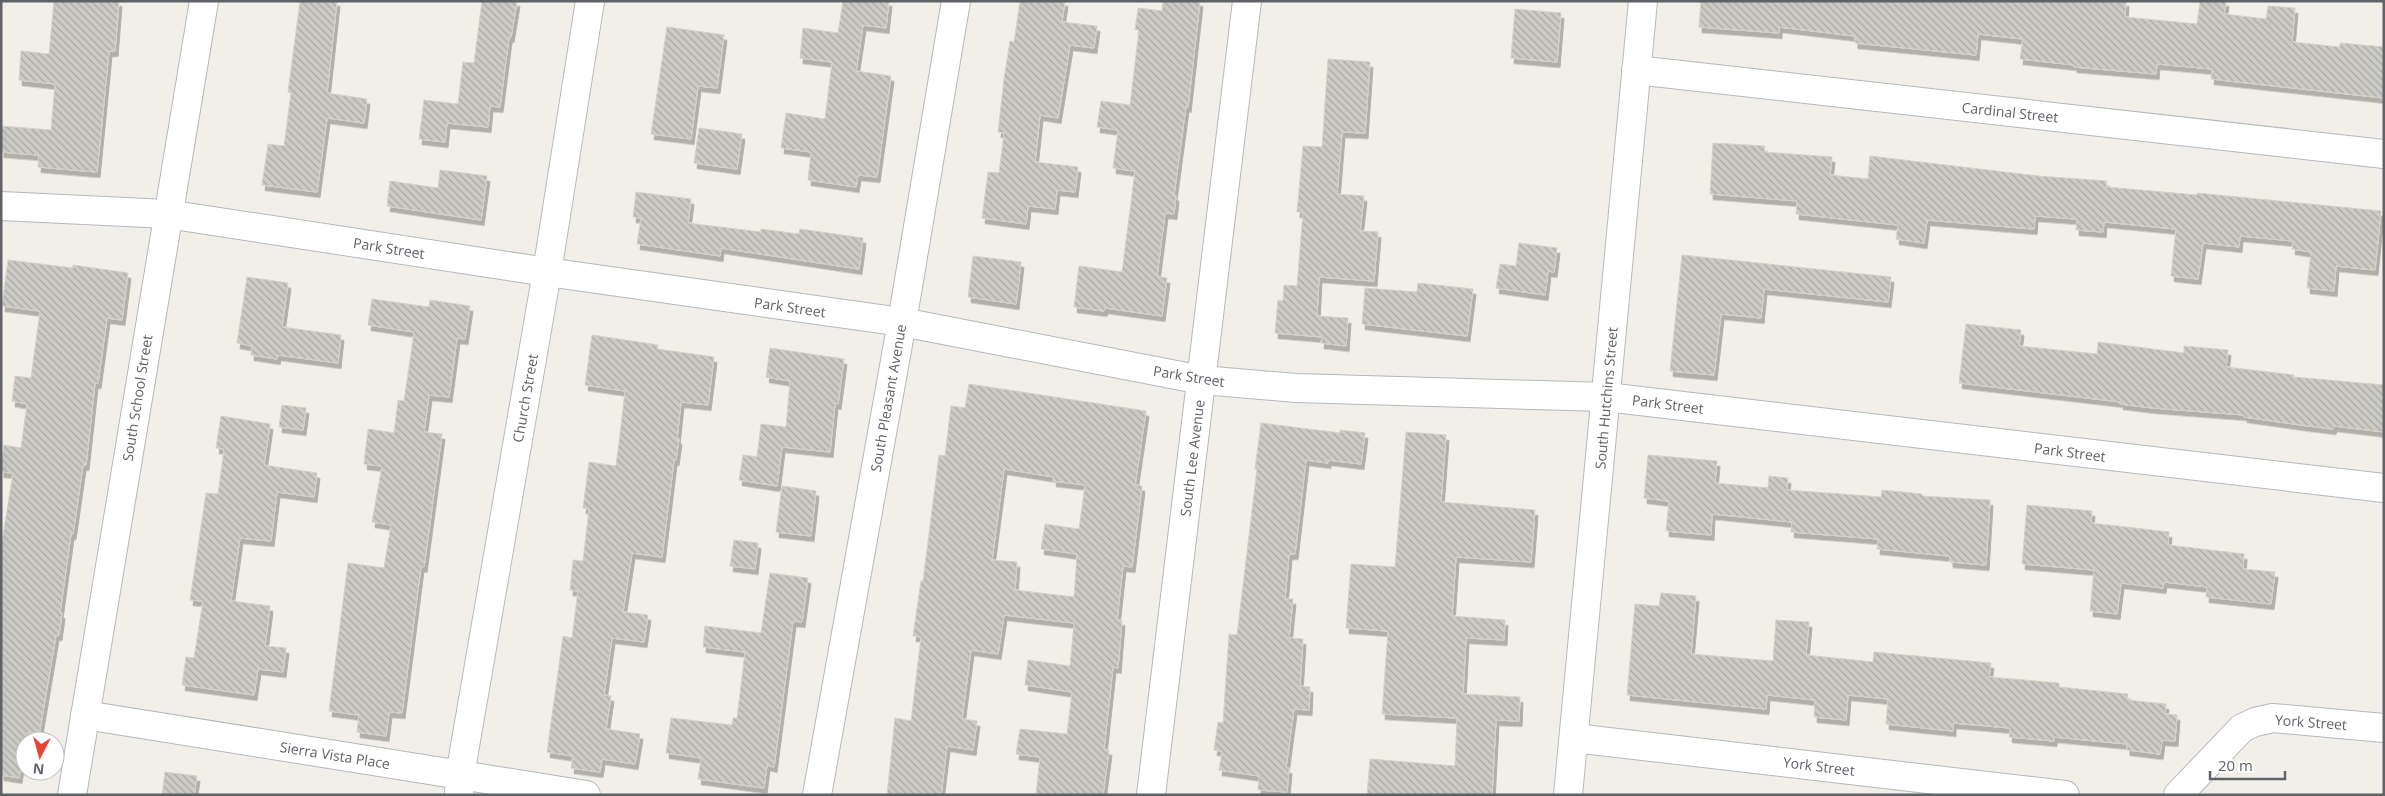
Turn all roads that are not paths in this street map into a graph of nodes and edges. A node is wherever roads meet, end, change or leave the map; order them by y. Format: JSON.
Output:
{"nodes":[{"id":1,"x":204,"y":1,"type":"edge"},
{"id":2,"x":590,"y":1,"type":"edge"},
{"id":3,"x":956,"y":1,"type":"edge"},
{"id":4,"x":1247,"y":1,"type":"edge"},
{"id":5,"x":1642,"y":1,"type":"edge"},
{"id":6,"x":1636,"y":70,"type":"junction"},
{"id":7,"x":2384,"y":154,"type":"edge"},
{"id":8,"x":1,"y":206,"type":"edge"},
{"id":9,"x":167,"y":214,"type":"junction"},
{"id":10,"x":547,"y":272,"type":"junction"},
{"id":11,"x":902,"y":322,"type":"junction"},
{"id":12,"x":1202,"y":380,"type":"junction"},
{"id":13,"x":1606,"y":397,"type":"junction"},
{"id":14,"x":2384,"y":488,"type":"edge"},
{"id":15,"x":84,"y":715,"type":"junction"},
{"id":16,"x":2384,"y":728,"type":"edge"},
{"id":17,"x":1574,"y":738,"type":"junction"},
{"id":18,"x":459,"y":785,"type":"edge"},
{"id":19,"x":72,"y":795,"type":"edge"},
{"id":20,"x":586,"y":795,"type":"edge"},
{"id":21,"x":817,"y":795,"type":"edge"},
{"id":22,"x":1151,"y":795,"type":"edge"},
{"id":23,"x":1568,"y":795,"type":"edge"},
{"id":24,"x":2065,"y":795,"type":"edge"},
{"id":25,"x":2178,"y":795,"type":"edge"}],
"edges":[{"from":1,"to":9,"type":"street","name":"South School Street"},
{"from":2,"to":10,"type":"street","name":"Church Street"},
{"from":3,"to":11,"type":"street","name":"South Pleasant Avenue"},
{"from":4,"to":12,"type":"street","name":"South Lee Avenue"},
{"from":5,"to":6,"type":"street","name":"South Hutchins Street"},
{"from":6,"to":7,"type":"street","name":"Cardinal Street"},
{"from":6,"to":13,"type":"street","name":"South Hutchins Street"},
{"from":8,"to":9,"type":"street","name":"Park Street"},
{"from":9,"to":10,"type":"street","name":"Park Street"},
{"from":9,"to":15,"type":"street","name":"South School Street"},
{"from":10,"to":11,"type":"street","name":"Park Street"},
{"from":10,"to":18,"type":"street","name":"Church Street"},
{"from":11,"to":12,"type":"street","name":"Park Street"},
{"from":11,"to":21,"type":"street","name":"South Pleasant Avenue"},
{"from":12,"to":13,"type":"street","name":"Park Street"},
{"from":12,"to":22,"type":"street","name":"South Lee Avenue"},
{"from":13,"to":14,"type":"street","name":"Park Street"},
{"from":13,"to":17,"type":"street","name":"South Hutchins Street"},
{"from":15,"to":18,"type":"street","name":"Sierra Vista Place"},
{"from":15,"to":19,"type":"street","name":"South School Street"},
{"from":16,"to":25,"type":"street","name":"York Street"},
{"from":17,"to":23,"type":"street","name":"South Hutchins Street"},
{"from":17,"to":24,"type":"street","name":"York Street"},
{"from":18,"to":20,"type":"street","name":"Sierra Vista Place"}]}
